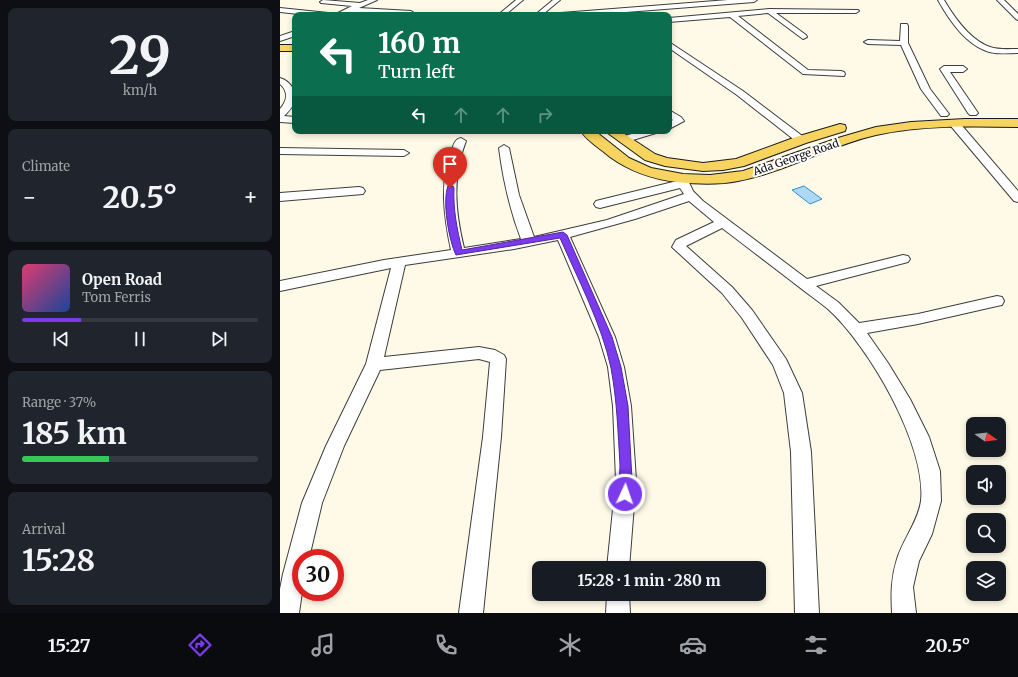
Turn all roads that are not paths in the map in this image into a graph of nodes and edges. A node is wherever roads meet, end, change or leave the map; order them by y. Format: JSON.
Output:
{"nodes":[{"id":1,"x":518,"y":0,"type":"edge"},
{"id":2,"x":558,"y":0,"type":"edge"},
{"id":3,"x":754,"y":0,"type":"edge"},
{"id":4,"x":941,"y":0,"type":"edge"},
{"id":5,"x":1000,"y":0,"type":"edge"},
{"id":6,"x":376,"y":1,"type":"edge"},
{"id":7,"x":323,"y":2,"type":"dead end"},
{"id":8,"x":698,"y":2,"type":"edge"},
{"id":9,"x":624,"y":4,"type":"dead end"},
{"id":10,"x":362,"y":5,"type":"junction"},
{"id":11,"x":280,"y":10,"type":"edge"},
{"id":12,"x":351,"y":10,"type":"junction"},
{"id":13,"x":616,"y":10,"type":"junction"},
{"id":14,"x":856,"y":10,"type":"dead end"},
{"id":15,"x":769,"y":11,"type":"junction"},
{"id":16,"x":299,"y":12,"type":"edge"},
{"id":17,"x":345,"y":12,"type":"edge"},
{"id":18,"x":411,"y":12,"type":"dead end"},
{"id":19,"x":505,"y":12,"type":"edge"},
{"id":20,"x":542,"y":12,"type":"edge"},
{"id":21,"x":594,"y":12,"type":"edge"},
{"id":22,"x":731,"y":14,"type":"junction"},
{"id":23,"x":1018,"y":17,"type":"edge"},
{"id":24,"x":672,"y":20,"type":"edge"},
{"id":25,"x":904,"y":26,"type":"dead end"},
{"id":26,"x":292,"y":34,"type":"edge"},
{"id":27,"x":803,"y":37,"type":"dead end"},
{"id":28,"x":280,"y":39,"type":"edge"},
{"id":29,"x":868,"y":42,"type":"dead end"},
{"id":30,"x":280,"y":43,"type":"edge"},
{"id":31,"x":292,"y":43,"type":"edge"},
{"id":32,"x":904,"y":43,"type":"junction"},
{"id":33,"x":672,"y":46,"type":"edge"},
{"id":34,"x":280,"y":48,"type":"edge"},
{"id":35,"x":292,"y":48,"type":"edge"},
{"id":36,"x":1018,"y":51,"type":"edge"},
{"id":37,"x":963,"y":69,"type":"dead end"},
{"id":38,"x":841,"y":74,"type":"dead end"},
{"id":39,"x":280,"y":81,"type":"edge"},
{"id":40,"x":292,"y":92,"type":"edge"},
{"id":41,"x":292,"y":93,"type":"edge"},
{"id":42,"x":280,"y":96,"type":"edge"},
{"id":43,"x":292,"y":101,"type":"edge"},
{"id":44,"x":973,"y":113,"type":"junction"},
{"id":45,"x":1018,"y":114,"type":"edge"},
{"id":46,"x":280,"y":115,"type":"edge"},
{"id":47,"x":672,"y":115,"type":"edge"},
{"id":48,"x":949,"y":118,"type":"junction"},
{"id":49,"x":280,"y":119,"type":"edge"},
{"id":50,"x":292,"y":120,"type":"edge"},
{"id":51,"x":1018,"y":123,"type":"edge"},
{"id":52,"x":672,"y":124,"type":"edge"},
{"id":53,"x":591,"y":134,"type":"edge"},
{"id":54,"x":615,"y":134,"type":"edge"},
{"id":55,"x":642,"y":134,"type":"edge"},
{"id":56,"x":623,"y":140,"type":"junction"},
{"id":57,"x":800,"y":140,"type":"junction"},
{"id":58,"x":462,"y":141,"type":"dead end"},
{"id":59,"x":504,"y":148,"type":"dead end"},
{"id":60,"x":280,"y":151,"type":"edge"},
{"id":61,"x":404,"y":153,"type":"dead end"},
{"id":62,"x":685,"y":186,"type":"junction"},
{"id":63,"x":359,"y":191,"type":"dead end"},
{"id":64,"x":280,"y":198,"type":"edge"},
{"id":65,"x":1018,"y":198,"type":"edge"},
{"id":66,"x":600,"y":204,"type":"dead end"},
{"id":67,"x":724,"y":222,"type":"junction"},
{"id":68,"x":563,"y":235,"type":"junction"},
{"id":69,"x":529,"y":242,"type":"junction"},
{"id":70,"x":459,"y":253,"type":"junction"},
{"id":71,"x":903,"y":259,"type":"dead end"},
{"id":72,"x":399,"y":262,"type":"junction"},
{"id":73,"x":804,"y":284,"type":"junction"},
{"id":74,"x":280,"y":286,"type":"edge"},
{"id":75,"x":997,"y":301,"type":"dead end"},
{"id":76,"x":856,"y":329,"type":"junction"},
{"id":77,"x":374,"y":364,"type":"junction"},
{"id":78,"x":619,"y":561,"type":"edge"},
{"id":79,"x":618,"y":601,"type":"edge"},
{"id":80,"x":287,"y":613,"type":"edge"},
{"id":81,"x":471,"y":613,"type":"edge"},
{"id":82,"x":618,"y":613,"type":"edge"},
{"id":83,"x":806,"y":613,"type":"edge"},
{"id":84,"x":904,"y":613,"type":"edge"}],
"edges":[{"from":1,"to":19,"type":"street"},
{"from":2,"to":20,"type":"street"},
{"from":3,"to":8,"type":"street"},
{"from":4,"to":36,"type":"street"},
{"from":5,"to":23,"type":"street"},
{"from":6,"to":10,"type":"street"},
{"from":7,"to":10,"type":"street"},
{"from":8,"to":13,"type":"street"},
{"from":9,"to":13,"type":"street"},
{"from":10,"to":12,"type":"street"},
{"from":11,"to":16,"type":"street"},
{"from":12,"to":17,"type":"street"},
{"from":12,"to":18,"type":"street"},
{"from":13,"to":21,"type":"street"},
{"from":14,"to":15,"type":"street"},
{"from":15,"to":22,"type":"street"},
{"from":15,"to":27,"type":"street"},
{"from":22,"to":24,"type":"street"},
{"from":22,"to":38,"type":"street"},
{"from":25,"to":32,"type":"street"},
{"from":26,"to":28,"type":"street"},
{"from":29,"to":32,"type":"street"},
{"from":30,"to":31,"type":"main road"},
{"from":32,"to":48,"type":"street"},
{"from":33,"to":57,"type":"street"},
{"from":34,"to":35,"type":"main road"},
{"from":37,"to":44,"type":"street"},
{"from":39,"to":40,"type":"street"},
{"from":41,"to":42,"type":"street"},
{"from":43,"to":46,"type":"street"},
{"from":44,"to":45,"type":"main road","name":"Ada George Road"},
{"from":44,"to":48,"type":"main road","name":"Ada George Road"},
{"from":47,"to":52,"type":"street"},
{"from":48,"to":51,"type":"main road","name":"Ada George Road"},
{"from":48,"to":57,"type":"main road","name":"Ada George Road"},
{"from":48,"to":62,"type":"main road","name":"Ada George Road"},
{"from":48,"to":65,"type":"street"},
{"from":49,"to":50,"type":"street"},
{"from":53,"to":62,"type":"main road","name":"Ada George Road"},
{"from":54,"to":56,"type":"main road","name":"Ada George Road"},
{"from":55,"to":56,"type":"street"},
{"from":56,"to":57,"type":"main road","name":"Ada George Road"},
{"from":58,"to":70,"type":"street"},
{"from":59,"to":69,"type":"street"},
{"from":60,"to":61,"type":"street"},
{"from":62,"to":66,"type":"street"},
{"from":62,"to":67,"type":"street"},
{"from":62,"to":68,"type":"street"},
{"from":63,"to":64,"type":"street"},
{"from":67,"to":73,"type":"street"},
{"from":67,"to":83,"type":"street"},
{"from":68,"to":69,"type":"street"},
{"from":68,"to":78,"type":"street"},
{"from":69,"to":70,"type":"street"},
{"from":70,"to":72,"type":"street"},
{"from":71,"to":73,"type":"street"},
{"from":72,"to":74,"type":"street"},
{"from":72,"to":77,"type":"street"},
{"from":73,"to":76,"type":"street"},
{"from":75,"to":76,"type":"street"},
{"from":76,"to":84,"type":"street"},
{"from":77,"to":80,"type":"street"},
{"from":77,"to":81,"type":"street"},
{"from":79,"to":82,"type":"street"}]}
